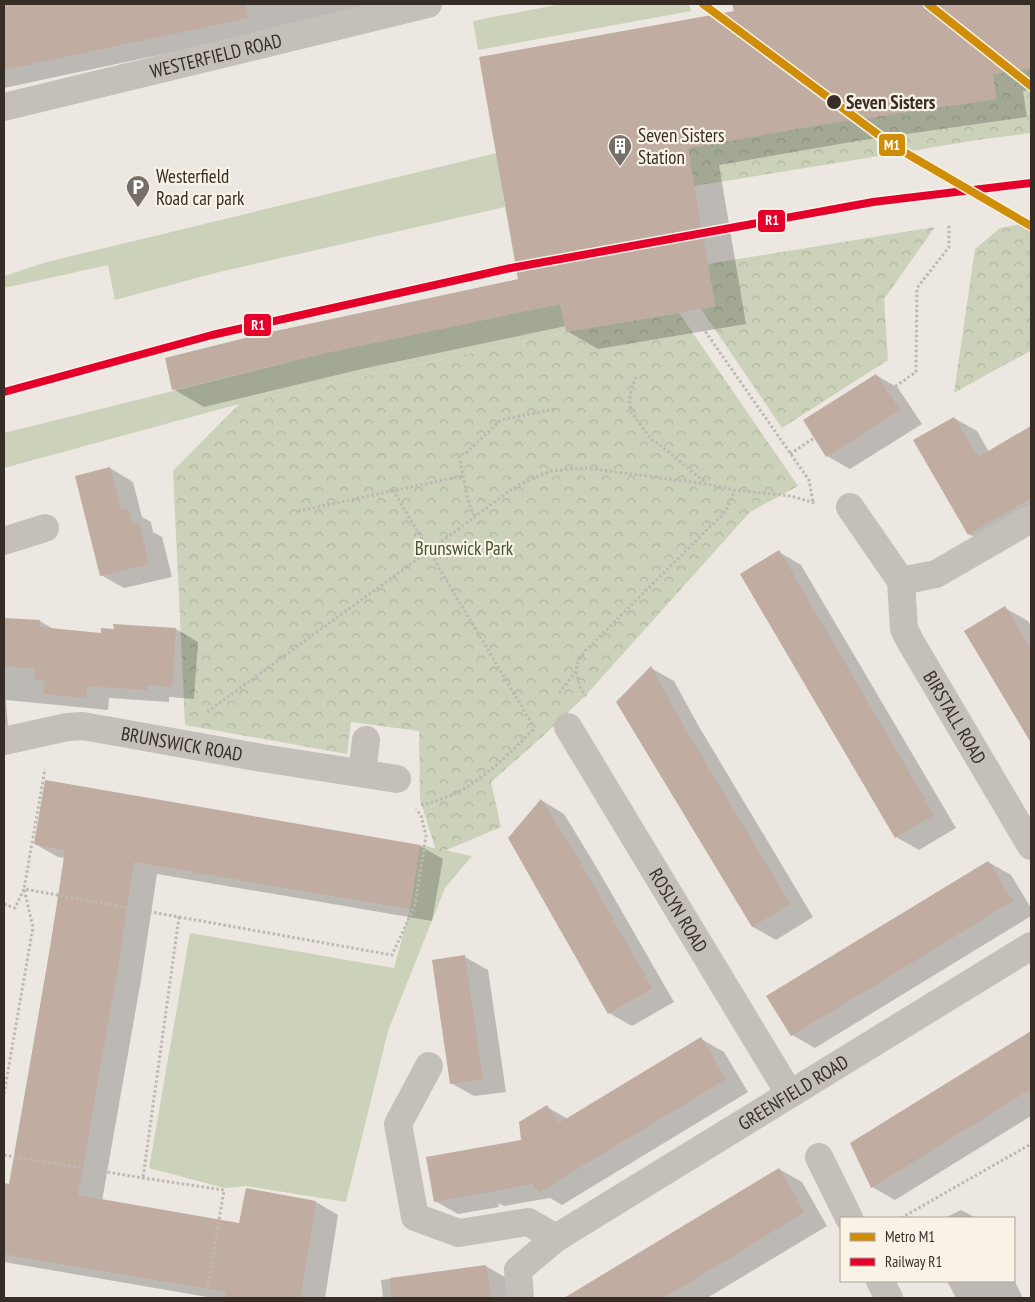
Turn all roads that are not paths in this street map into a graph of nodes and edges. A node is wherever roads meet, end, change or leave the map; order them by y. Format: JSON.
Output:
{"nodes":[{"id":1,"x":428,"y":4,"type":"edge"},
{"id":2,"x":4,"y":107,"type":"edge"},
{"id":3,"x":850,"y":507,"type":"dead end"},
{"id":4,"x":1031,"y":519,"type":"edge"},
{"id":5,"x":45,"y":528,"type":"dead end"},
{"id":6,"x":4,"y":541,"type":"edge"},
{"id":7,"x":901,"y":581,"type":"junction"},
{"id":8,"x":568,"y":726,"type":"dead end"},
{"id":9,"x":8,"y":733,"type":"edge"},
{"id":10,"x":366,"y":740,"type":"dead end"},
{"id":11,"x":362,"y":773,"type":"junction"},
{"id":12,"x":397,"y":779,"type":"dead end"},
{"id":13,"x":1031,"y":846,"type":"edge"},
{"id":14,"x":1031,"y":946,"type":"edge"},
{"id":15,"x":429,"y":1066,"type":"dead end"},
{"id":16,"x":789,"y":1093,"type":"junction"},
{"id":17,"x":818,"y":1157,"type":"dead end"},
{"id":18,"x":848,"y":1217,"type":"edge"},
{"id":19,"x":556,"y":1238,"type":"junction"},
{"id":20,"x":881,"y":1282,"type":"edge"},
{"id":21,"x":520,"y":1298,"type":"edge"},
{"id":22,"x":889,"y":1298,"type":"edge"}],
"edges":[{"from":1,"to":2,"type":"street","name":"WESTERFIELD ROAD"},
{"from":3,"to":7,"type":"street"},
{"from":4,"to":7,"type":"street"},
{"from":5,"to":6,"type":"street"},
{"from":7,"to":13,"type":"street","name":"BIRSTALL ROAD"},
{"from":8,"to":16,"type":"street","name":"ROSLYN ROAD"},
{"from":9,"to":11,"type":"street","name":"BRUNSWICK ROAD"},
{"from":10,"to":11,"type":"street"},
{"from":11,"to":12,"type":"street","name":"BRUNSWICK ROAD"},
{"from":14,"to":16,"type":"street","name":"GREENFIELD ROAD"},
{"from":15,"to":19,"type":"street"},
{"from":16,"to":19,"type":"street","name":"GREENFIELD ROAD"},
{"from":17,"to":18,"type":"street"},
{"from":19,"to":21,"type":"street","name":"GREENFIELD ROAD"},
{"from":20,"to":22,"type":"street"}]}
